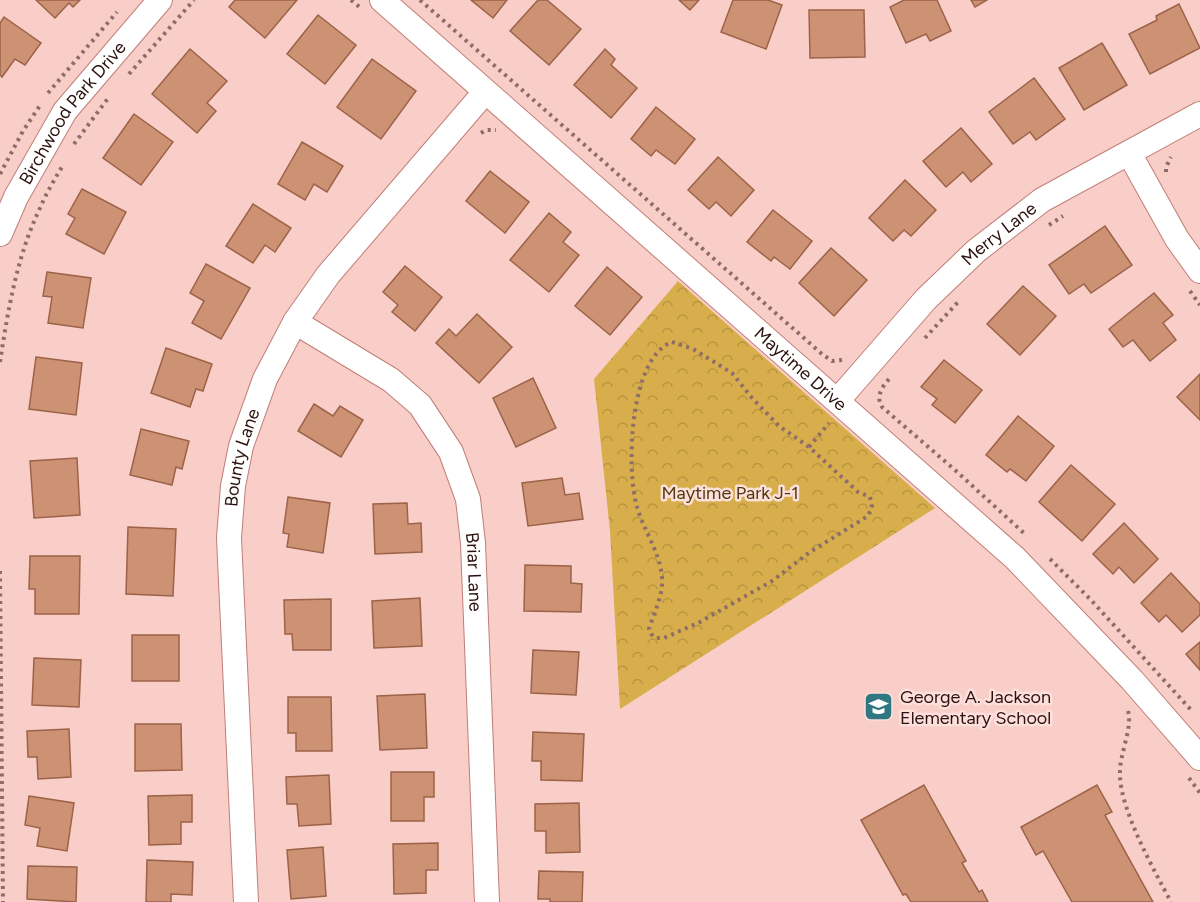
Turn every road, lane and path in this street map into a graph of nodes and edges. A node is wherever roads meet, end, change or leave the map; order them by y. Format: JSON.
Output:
{"nodes":[{"id":1,"x":160,"y":0,"type":"edge"},
{"id":2,"x":195,"y":0,"type":"edge"},
{"id":3,"x":382,"y":0,"type":"edge"},
{"id":4,"x":420,"y":0,"type":"edge"},
{"id":5,"x":128,"y":76,"type":"dead end"},
{"id":6,"x":485,"y":92,"type":"junction"},
{"id":7,"x":113,"y":93,"type":"dead end"},
{"id":8,"x":1200,"y":114,"type":"edge"},
{"id":9,"x":478,"y":134,"type":"dead end"},
{"id":10,"x":502,"y":134,"type":"dead end"},
{"id":11,"x":72,"y":147,"type":"dead end"},
{"id":12,"x":1129,"y":153,"type":"junction"},
{"id":13,"x":1174,"y":154,"type":"dead end"},
{"id":14,"x":66,"y":158,"type":"dead end"},
{"id":15,"x":1169,"y":179,"type":"dead end"},
{"id":16,"x":1072,"y":211,"type":"dead end"},
{"id":17,"x":1,"y":226,"type":"edge"},
{"id":18,"x":1044,"y":229,"type":"dead end"},
{"id":19,"x":1193,"y":277,"type":"edge"},
{"id":20,"x":963,"y":297,"type":"dead end"},
{"id":21,"x":1200,"y":305,"type":"edge"},
{"id":22,"x":295,"y":322,"type":"junction"},
{"id":23,"x":921,"y":343,"type":"dead end"},
{"id":24,"x":844,"y":360,"type":"dead end"},
{"id":25,"x":0,"y":362,"type":"edge"},
{"id":26,"x":893,"y":375,"type":"dead end"},
{"id":27,"x":830,"y":412,"type":"junction"},
{"id":28,"x":837,"y":428,"type":"dead end"},
{"id":29,"x":809,"y":447,"type":"junction"},
{"id":30,"x":1032,"y":541,"type":"dead end"},
{"id":31,"x":1049,"y":558,"type":"dead end"},
{"id":32,"x":0,"y":571,"type":"edge"},
{"id":33,"x":1125,"y":704,"type":"dead end"},
{"id":34,"x":1193,"y":712,"type":"dead end"},
{"id":35,"x":1200,"y":758,"type":"edge"},
{"id":36,"x":3,"y":902,"type":"edge"},
{"id":37,"x":246,"y":902,"type":"edge"},
{"id":38,"x":487,"y":902,"type":"edge"},
{"id":39,"x":1171,"y":902,"type":"edge"}],
"edges":[{"from":1,"to":17,"type":"street","name":"Birchwood Park Drive"},
{"from":2,"to":5,"type":"path"},
{"from":3,"to":6,"type":"street","name":"Maytime Drive"},
{"from":4,"to":24,"type":"path"},
{"from":6,"to":22,"type":"street","name":"Bounty Lane"},
{"from":6,"to":27,"type":"street","name":"Maytime Drive"},
{"from":7,"to":11,"type":"path"},
{"from":8,"to":12,"type":"street","name":"Merry Lane"},
{"from":9,"to":10,"type":"path"},
{"from":12,"to":19,"type":"street"},
{"from":12,"to":27,"type":"street","name":"Merry Lane"},
{"from":13,"to":15,"type":"path"},
{"from":14,"to":25,"type":"path"},
{"from":16,"to":18,"type":"path"},
{"from":19,"to":21,"type":"path"},
{"from":20,"to":23,"type":"path"},
{"from":22,"to":37,"type":"street","name":"Bounty Lane"},
{"from":22,"to":38,"type":"street","name":"Briar Lane"},
{"from":26,"to":30,"type":"path"},
{"from":27,"to":28,"type":"path"},
{"from":27,"to":29,"type":"path"},
{"from":27,"to":35,"type":"street","name":"Maytime Drive"},
{"from":29,"to":29,"type":"path"},
{"from":31,"to":34,"type":"path"},
{"from":32,"to":36,"type":"path"},
{"from":33,"to":39,"type":"path"}]}
